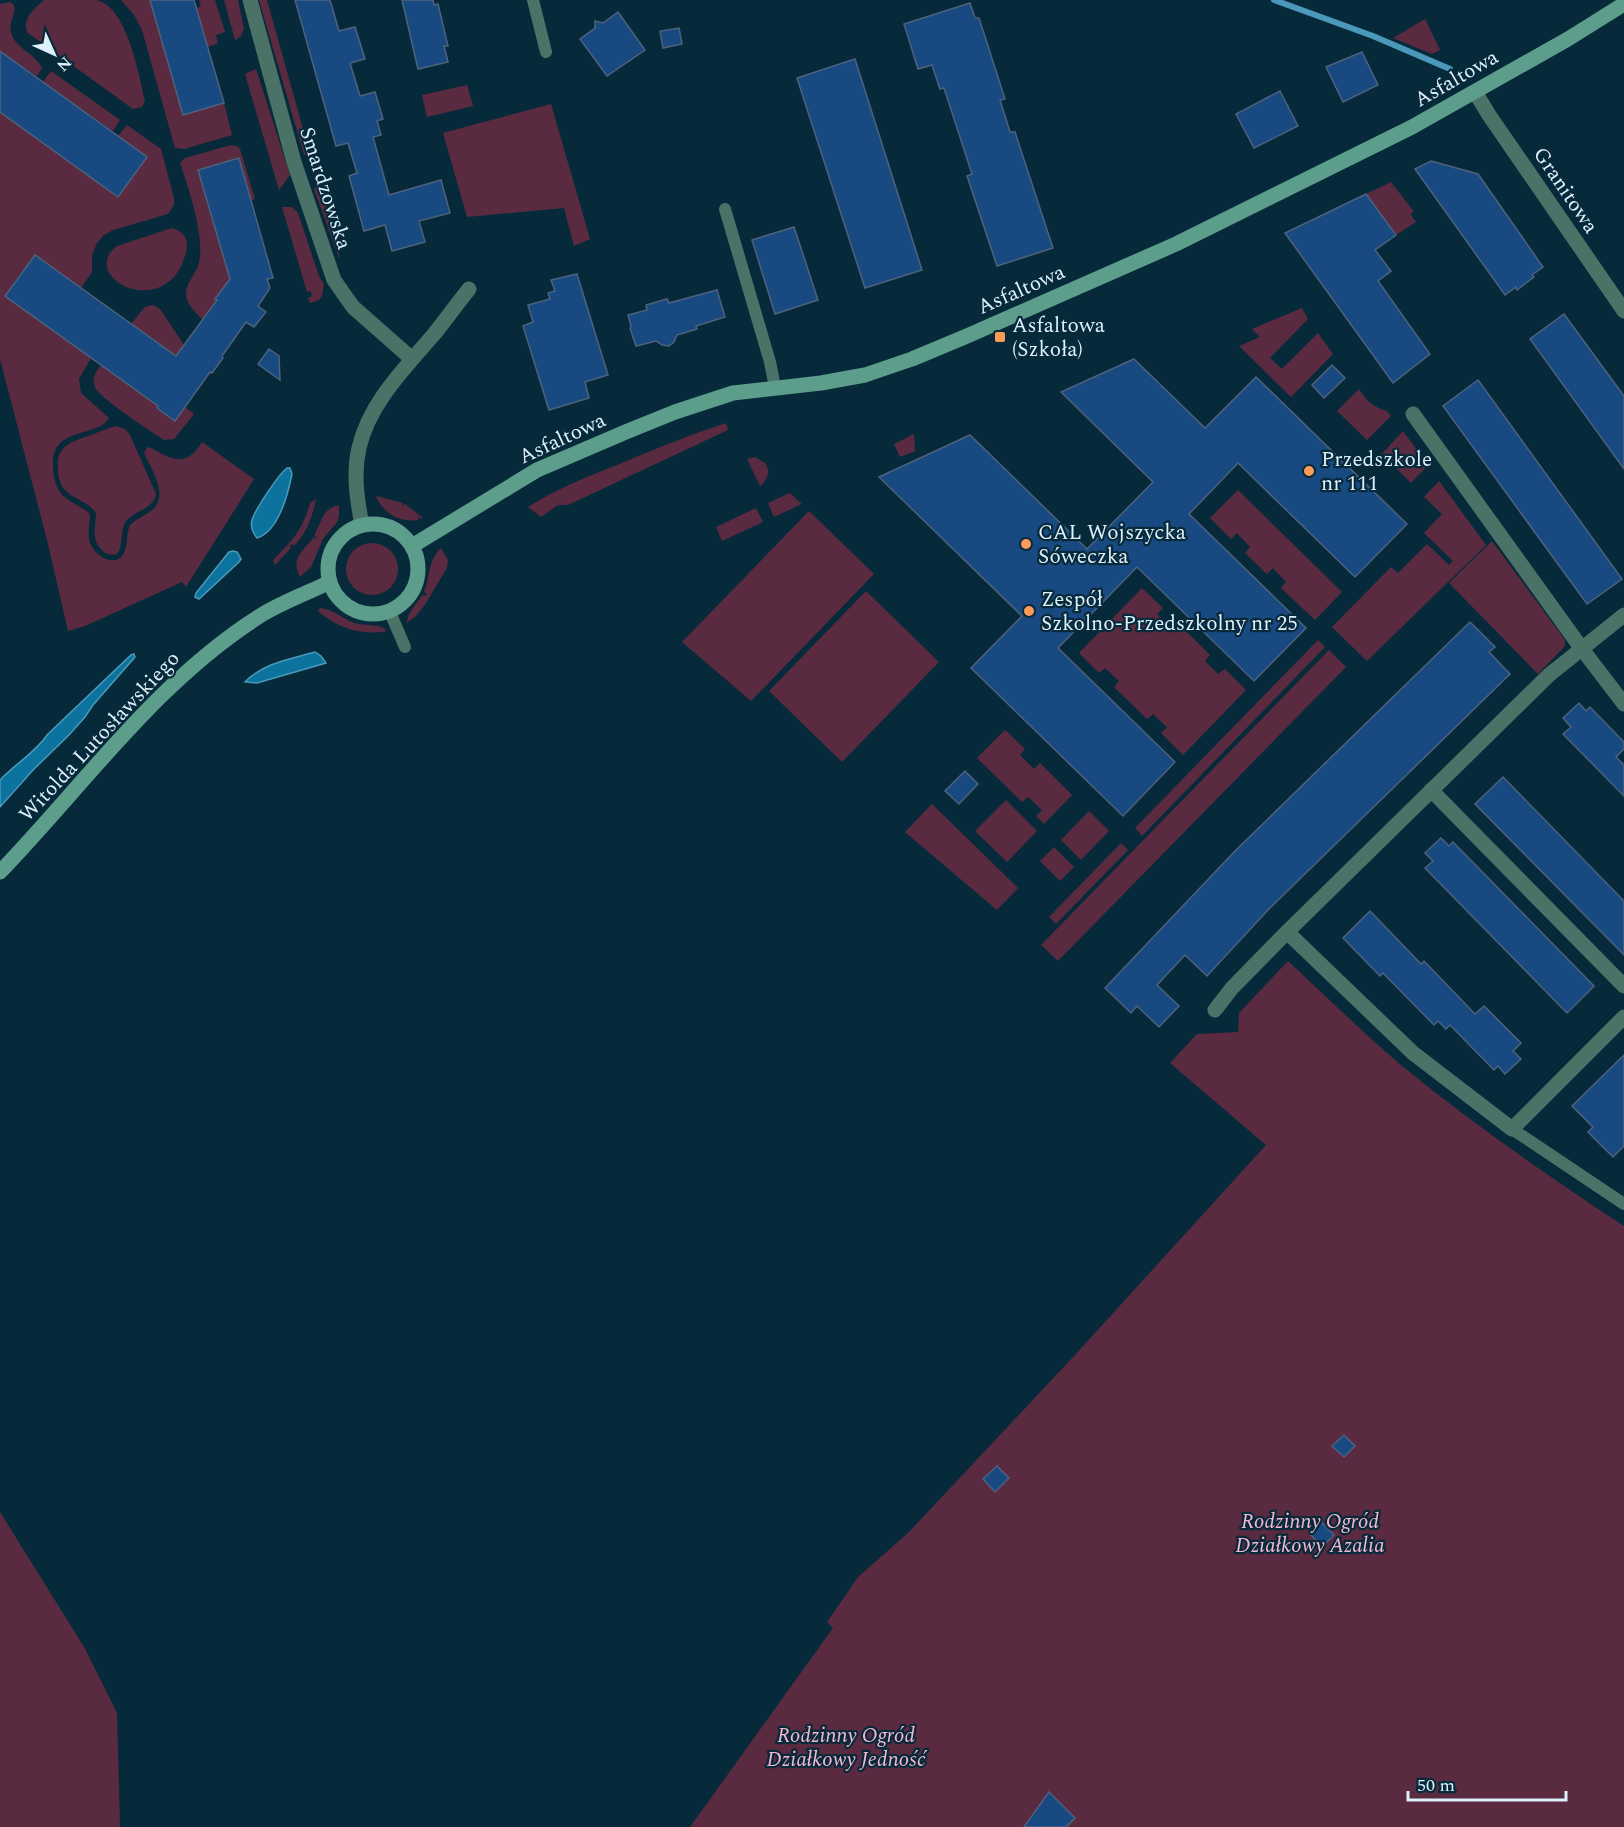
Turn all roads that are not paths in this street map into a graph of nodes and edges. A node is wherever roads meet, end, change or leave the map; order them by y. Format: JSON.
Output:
{"nodes":[{"id":1,"x":250,"y":0,"type":"edge"},
{"id":2,"x":533,"y":0,"type":"edge"},
{"id":3,"x":1624,"y":4,"type":"edge"},
{"id":4,"x":546,"y":52,"type":"dead end"},
{"id":5,"x":1475,"y":92,"type":"junction"},
{"id":6,"x":725,"y":209,"type":"dead end"},
{"id":7,"x":469,"y":289,"type":"dead end"},
{"id":8,"x":1624,"y":311,"type":"edge"},
{"id":9,"x":412,"y":359,"type":"junction"},
{"id":10,"x":775,"y":387,"type":"junction"},
{"id":11,"x":1413,"y":414,"type":"dead end"},
{"id":12,"x":362,"y":525,"type":"junction"},
{"id":13,"x":412,"y":546,"type":"junction"},
{"id":14,"x":328,"y":583,"type":"junction"},
{"id":15,"x":389,"y":610,"type":"junction"},
{"id":16,"x":1624,"y":615,"type":"edge"},
{"id":17,"x":405,"y":647,"type":"dead end"},
{"id":18,"x":1582,"y":648,"type":"junction"},
{"id":19,"x":1624,"y":704,"type":"edge"},
{"id":20,"x":1431,"y":790,"type":"junction"},
{"id":21,"x":0,"y":872,"type":"edge"},
{"id":22,"x":1287,"y":932,"type":"junction"},
{"id":23,"x":1624,"y":986,"type":"edge"},
{"id":24,"x":1215,"y":1010,"type":"dead end"},
{"id":25,"x":1624,"y":1017,"type":"edge"},
{"id":26,"x":1512,"y":1129,"type":"junction"},
{"id":27,"x":1624,"y":1204,"type":"edge"}],
"edges":[{"from":1,"to":9,"type":"street","name":"Smardzowska"},
{"from":2,"to":4,"type":"lane"},
{"from":3,"to":5,"type":"street","name":"Asfaltowa"},
{"from":5,"to":8,"type":"street","name":"Granitowa"},
{"from":5,"to":10,"type":"street","name":"Asfaltowa"},
{"from":6,"to":10,"type":"lane"},
{"from":7,"to":9,"type":"street"},
{"from":9,"to":12,"type":"street"},
{"from":10,"to":13,"type":"street","name":"Asfaltowa"},
{"from":11,"to":18,"type":"street"},
{"from":12,"to":13,"type":"street"},
{"from":12,"to":14,"type":"street"},
{"from":13,"to":15,"type":"street"},
{"from":14,"to":15,"type":"street"},
{"from":14,"to":21,"type":"street","name":"Witolda Lutosławskiego"},
{"from":15,"to":17,"type":"lane"},
{"from":16,"to":18,"type":"street"},
{"from":18,"to":19,"type":"street"},
{"from":18,"to":20,"type":"street"},
{"from":20,"to":22,"type":"street"},
{"from":20,"to":23,"type":"street"},
{"from":22,"to":24,"type":"street"},
{"from":22,"to":26,"type":"street"},
{"from":25,"to":26,"type":"street"},
{"from":26,"to":27,"type":"lane"}]}
